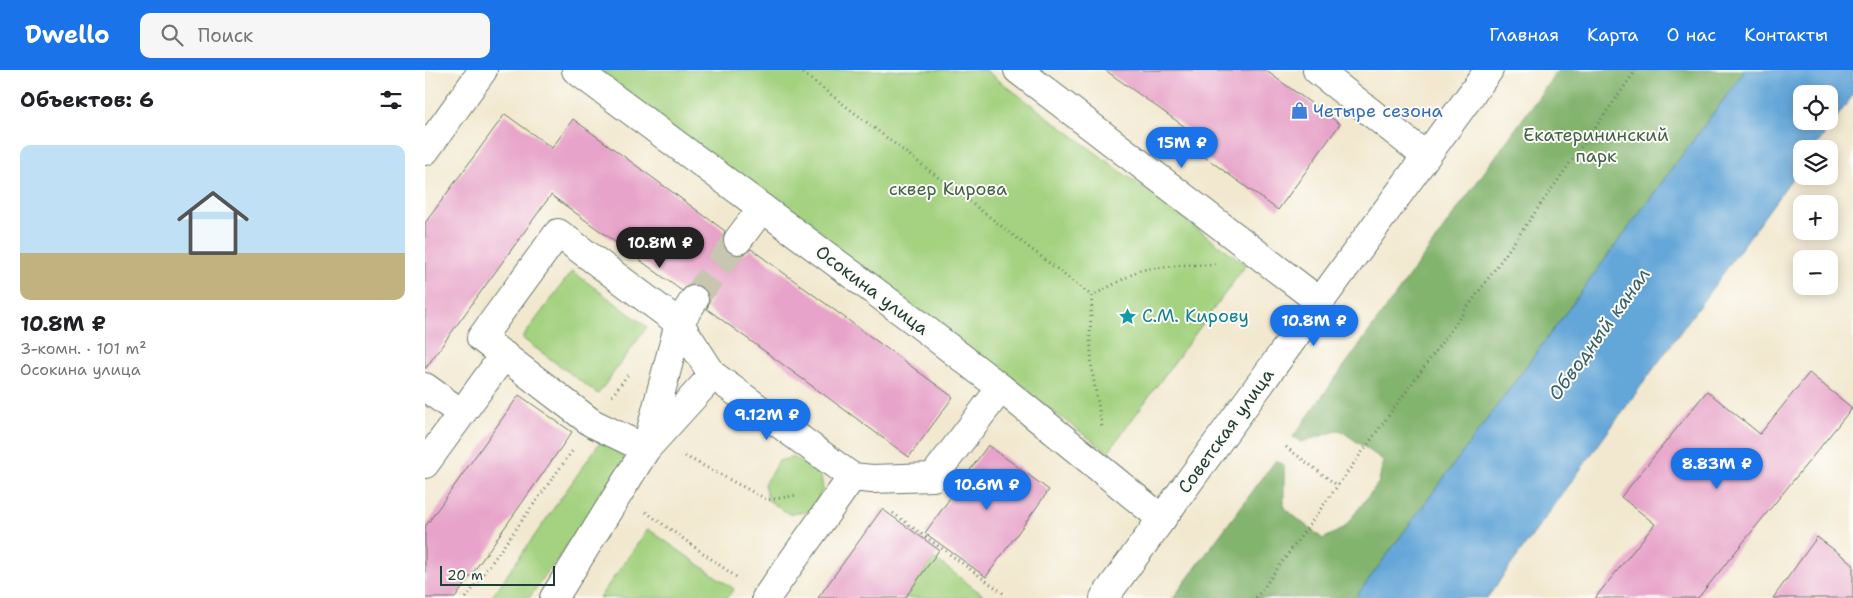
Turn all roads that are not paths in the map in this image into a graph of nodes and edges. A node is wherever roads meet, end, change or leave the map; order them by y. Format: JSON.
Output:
{"nodes":[{"id":1,"x":483,"y":70,"type":"edge"},
{"id":2,"x":575,"y":70,"type":"edge"},
{"id":3,"x":1018,"y":70,"type":"edge"},
{"id":4,"x":1317,"y":70,"type":"edge"},
{"id":5,"x":1489,"y":70,"type":"edge"},
{"id":6,"x":425,"y":151,"type":"edge"},
{"id":7,"x":1426,"y":156,"type":"junction"},
{"id":8,"x":762,"y":208,"type":"junction"},
{"id":9,"x":738,"y":240,"type":"tunnel mouth"},
{"id":10,"x":694,"y":300,"type":"tunnel mouth"},
{"id":11,"x":1320,"y":302,"type":"junction"},
{"id":12,"x":679,"y":323,"type":"junction"},
{"id":13,"x":504,"y":355,"type":"junction"},
{"id":14,"x":713,"y":375,"type":"junction"},
{"id":15,"x":425,"y":387,"type":"edge"},
{"id":16,"x":1001,"y":388,"type":"junction"},
{"id":17,"x":461,"y":413,"type":"junction"},
{"id":18,"x":646,"y":449,"type":"junction"},
{"id":19,"x":425,"y":464,"type":"edge"},
{"id":20,"x":852,"y":477,"type":"junction"},
{"id":21,"x":1162,"y":519,"type":"junction"},
{"id":22,"x":553,"y":598,"type":"edge"},
{"id":23,"x":766,"y":598,"type":"edge"},
{"id":24,"x":1104,"y":598,"type":"edge"}],
"edges":[{"from":1,"to":6,"type":"street"},
{"from":2,"to":8,"type":"street","name":"Осокина улица"},
{"from":3,"to":11,"type":"street"},
{"from":4,"to":7,"type":"street"},
{"from":5,"to":7,"type":"street","name":"Советская улица"},
{"from":7,"to":11,"type":"street","name":"Советская улица"},
{"from":8,"to":9,"type":"street"},
{"from":8,"to":16,"type":"street","name":"Осокина улица"},
{"from":10,"to":12,"type":"street"},
{"from":11,"to":21,"type":"street","name":"Советская улица"},
{"from":12,"to":13,"type":"street"},
{"from":12,"to":14,"type":"street"},
{"from":12,"to":18,"type":"street"},
{"from":13,"to":17,"type":"street"},
{"from":13,"to":18,"type":"street"},
{"from":14,"to":18,"type":"street"},
{"from":14,"to":20,"type":"street"},
{"from":15,"to":17,"type":"street"},
{"from":16,"to":20,"type":"street"},
{"from":16,"to":21,"type":"street","name":"Осокина улица"},
{"from":17,"to":19,"type":"street"},
{"from":18,"to":22,"type":"street"},
{"from":20,"to":23,"type":"street"},
{"from":21,"to":24,"type":"street","name":"Советская улица"}]}
